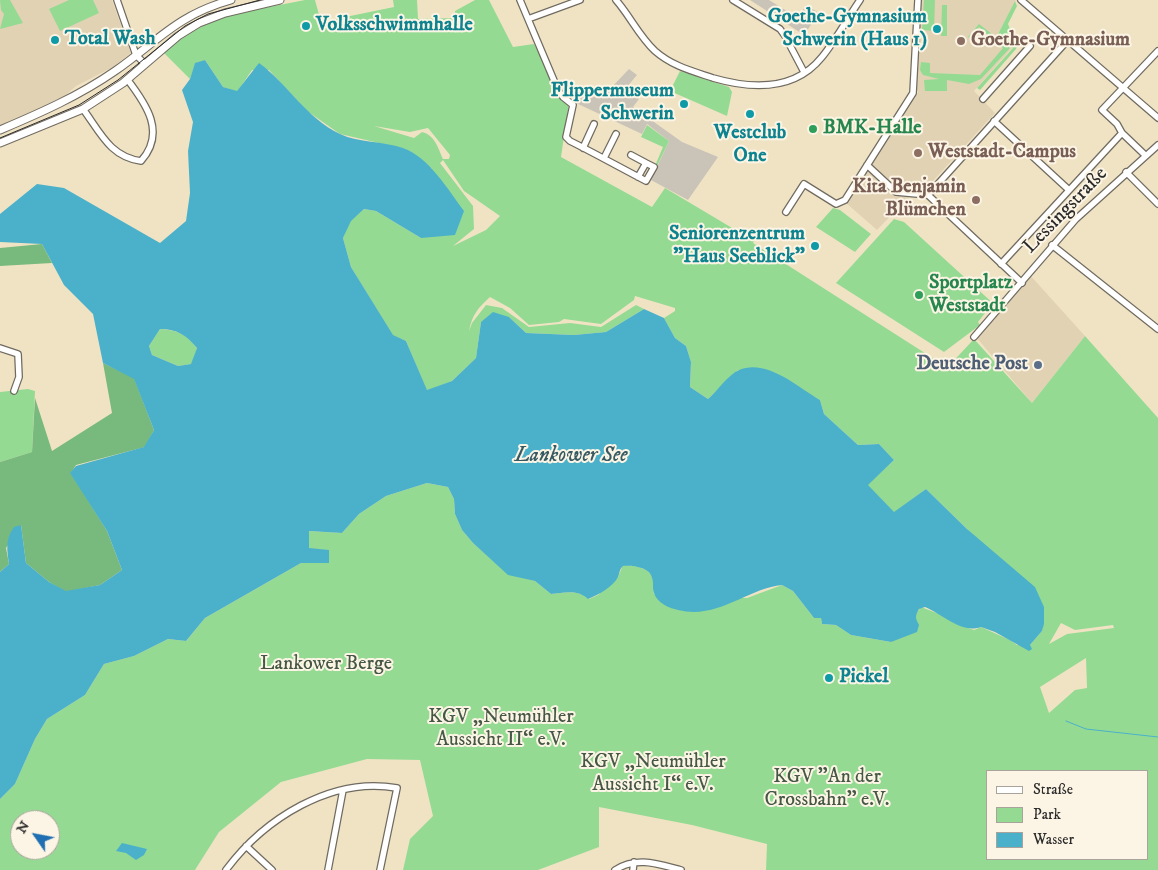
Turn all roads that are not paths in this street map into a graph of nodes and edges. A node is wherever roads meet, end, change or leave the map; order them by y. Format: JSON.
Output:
{"nodes":[{"id":1,"x":117,"y":0,"type":"edge"},
{"id":2,"x":231,"y":0,"type":"edge"},
{"id":3,"x":280,"y":0,"type":"edge"},
{"id":4,"x":520,"y":0,"type":"edge"},
{"id":5,"x":580,"y":0,"type":"edge"},
{"id":6,"x":626,"y":0,"type":"edge"},
{"id":7,"x":734,"y":0,"type":"edge"},
{"id":8,"x":860,"y":0,"type":"edge"},
{"id":9,"x":918,"y":0,"type":"edge"},
{"id":10,"x":1021,"y":0,"type":"edge"},
{"id":11,"x":618,"y":2,"type":"edge"},
{"id":12,"x":528,"y":20,"type":"junction"},
{"id":13,"x":1067,"y":41,"type":"junction"},
{"id":14,"x":1030,"y":46,"type":"dead end"},
{"id":15,"x":1158,"y":51,"type":"edge"},
{"id":16,"x":136,"y":55,"type":"junction"},
{"id":17,"x":145,"y":64,"type":"junction"},
{"id":18,"x":804,"y":72,"type":"junction"},
{"id":19,"x":127,"y":79,"type":"junction"},
{"id":20,"x":1122,"y":89,"type":"junction"},
{"id":21,"x":983,"y":99,"type":"dead end"},
{"id":22,"x":83,"y":109,"type":"junction"},
{"id":23,"x":1158,"y":118,"type":"edge"},
{"id":24,"x":994,"y":121,"type":"junction"},
{"id":25,"x":594,"y":124,"type":"dead end"},
{"id":26,"x":0,"y":130,"type":"edge"},
{"id":27,"x":1122,"y":133,"type":"junction"},
{"id":28,"x":616,"y":134,"type":"dead end"},
{"id":29,"x":0,"y":143,"type":"edge"},
{"id":30,"x":1158,"y":145,"type":"edge"},
{"id":31,"x":584,"y":148,"type":"junction"},
{"id":32,"x":631,"y":155,"type":"dead end"},
{"id":33,"x":1145,"y":155,"type":"junction"},
{"id":34,"x":604,"y":158,"type":"junction"},
{"id":35,"x":867,"y":166,"type":"junction"},
{"id":36,"x":1126,"y":172,"type":"junction"},
{"id":37,"x":1069,"y":190,"type":"junction"},
{"id":38,"x":928,"y":195,"type":"junction"},
{"id":39,"x":1158,"y":204,"type":"edge"},
{"id":40,"x":786,"y":212,"type":"dead end"},
{"id":41,"x":1052,"y":245,"type":"junction"},
{"id":42,"x":1001,"y":264,"type":"junction"},
{"id":43,"x":1022,"y":283,"type":"junction"},
{"id":44,"x":1158,"y":328,"type":"edge"},
{"id":45,"x":974,"y":337,"type":"dead end"},
{"id":46,"x":0,"y":348,"type":"edge"},
{"id":47,"x":14,"y":390,"type":"dead end"},
{"id":48,"x":343,"y":790,"type":"junction"},
{"id":49,"x":246,"y":846,"type":"junction"},
{"id":50,"x":634,"y":862,"type":"junction"},
{"id":51,"x":226,"y":870,"type":"edge"},
{"id":52,"x":272,"y":870,"type":"edge"},
{"id":53,"x":328,"y":870,"type":"edge"},
{"id":54,"x":380,"y":870,"type":"edge"},
{"id":55,"x":615,"y":870,"type":"edge"},
{"id":56,"x":633,"y":870,"type":"edge"},
{"id":57,"x":681,"y":870,"type":"edge"}],
"edges":[{"from":1,"to":16,"type":"street"},
{"from":2,"to":16,"type":"street"},
{"from":3,"to":17,"type":"street"},
{"from":4,"to":12,"type":"street"},
{"from":5,"to":12,"type":"street"},
{"from":6,"to":11,"type":"street"},
{"from":7,"to":18,"type":"street"},
{"from":8,"to":18,"type":"street"},
{"from":9,"to":35,"type":"street"},
{"from":10,"to":13,"type":"street"},
{"from":11,"to":18,"type":"street"},
{"from":12,"to":31,"type":"street"},
{"from":13,"to":20,"type":"street"},
{"from":13,"to":24,"type":"street"},
{"from":14,"to":21,"type":"street"},
{"from":15,"to":20,"type":"street"},
{"from":16,"to":17,"type":"street"},
{"from":16,"to":26,"type":"street"},
{"from":17,"to":19,"type":"street"},
{"from":19,"to":22,"type":"street"},
{"from":19,"to":22,"type":"street"},
{"from":20,"to":23,"type":"street"},
{"from":20,"to":27,"type":"street"},
{"from":22,"to":29,"type":"street"},
{"from":24,"to":37,"type":"street"},
{"from":24,"to":38,"type":"street"},
{"from":25,"to":31,"type":"street"},
{"from":27,"to":33,"type":"street"},
{"from":27,"to":37,"type":"street","name":"Lessingstraße"},
{"from":28,"to":34,"type":"street"},
{"from":30,"to":33,"type":"street","name":"Lessingstraße"},
{"from":31,"to":34,"type":"street"},
{"from":32,"to":34,"type":"street"},
{"from":33,"to":36,"type":"street","name":"Lessingstraße"},
{"from":35,"to":38,"type":"street"},
{"from":35,"to":40,"type":"street"},
{"from":36,"to":39,"type":"street"},
{"from":36,"to":41,"type":"street","name":"Lessingstraße"},
{"from":37,"to":42,"type":"street","name":"Lessingstraße"},
{"from":38,"to":42,"type":"street"},
{"from":41,"to":43,"type":"street","name":"Lessingstraße"},
{"from":41,"to":44,"type":"street"},
{"from":42,"to":43,"type":"street"},
{"from":43,"to":45,"type":"street","name":"Lessingstraße"},
{"from":46,"to":47,"type":"street"},
{"from":48,"to":49,"type":"street"},
{"from":48,"to":53,"type":"street"},
{"from":48,"to":54,"type":"street"},
{"from":49,"to":51,"type":"street"},
{"from":49,"to":52,"type":"street"},
{"from":50,"to":55,"type":"street"},
{"from":50,"to":56,"type":"street"},
{"from":50,"to":57,"type":"street"}]}
